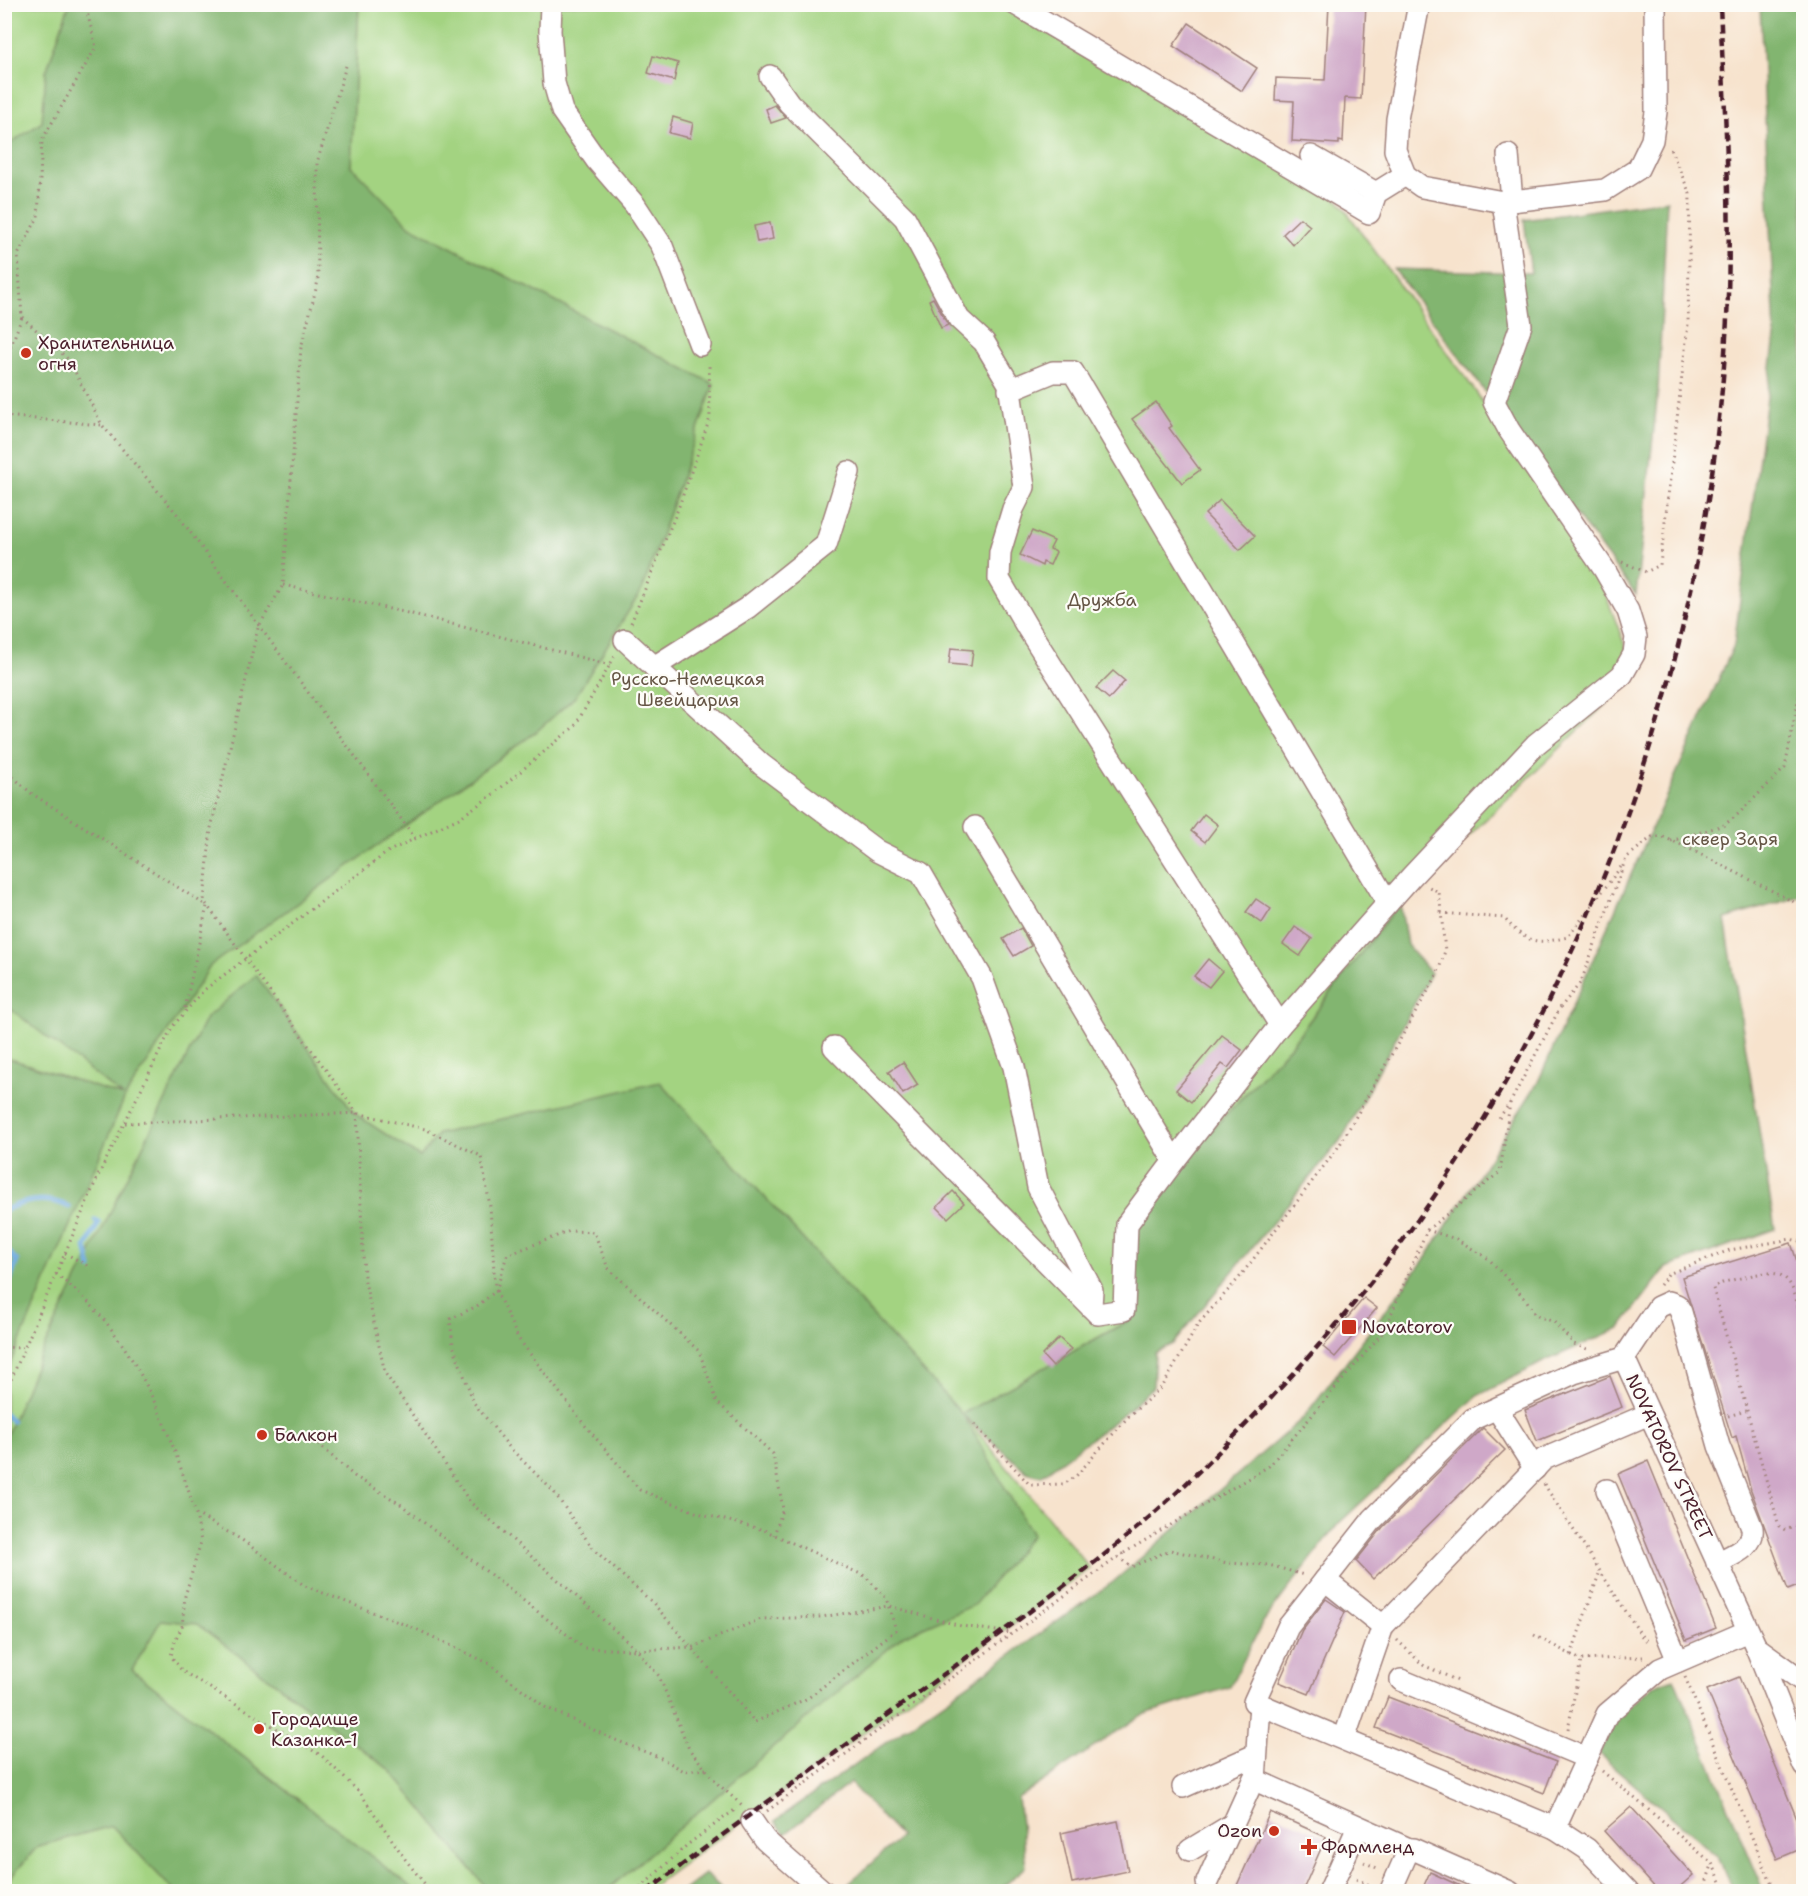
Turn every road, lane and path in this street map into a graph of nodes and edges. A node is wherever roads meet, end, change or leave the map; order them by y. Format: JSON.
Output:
{"nodes":[{"id":1,"x":85,"y":4,"type":"edge"},
{"id":2,"x":551,"y":4,"type":"edge"},
{"id":3,"x":1015,"y":4,"type":"edge"},
{"id":4,"x":1419,"y":4,"type":"edge"},
{"id":5,"x":1655,"y":4,"type":"edge"},
{"id":6,"x":345,"y":66,"type":"dead end"},
{"id":7,"x":770,"y":76,"type":"dead end"},
{"id":8,"x":1652,"y":134,"type":"junction"},
{"id":9,"x":1508,"y":155,"type":"dead end"},
{"id":10,"x":1311,"y":156,"type":"dead end"},
{"id":11,"x":1405,"y":175,"type":"junction"},
{"id":12,"x":1376,"y":193,"type":"junction"},
{"id":13,"x":1508,"y":201,"type":"junction"},
{"id":14,"x":22,"y":317,"type":"junction"},
{"id":15,"x":700,"y":345,"type":"joint"},
{"id":16,"x":4,"y":364,"type":"edge"},
{"id":17,"x":1010,"y":390,"type":"junction"},
{"id":18,"x":4,"y":416,"type":"edge"},
{"id":19,"x":102,"y":425,"type":"junction"},
{"id":20,"x":849,"y":472,"type":"dead end"},
{"id":21,"x":1618,"y":560,"type":"dead end"},
{"id":22,"x":283,"y":585,"type":"junction"},
{"id":23,"x":258,"y":628,"type":"junction"},
{"id":24,"x":625,"y":640,"type":"junction"},
{"id":25,"x":610,"y":665,"type":"junction"},
{"id":26,"x":654,"y":667,"type":"junction"},
{"id":27,"x":1803,"y":669,"type":"edge"},
{"id":28,"x":4,"y":769,"type":"edge"},
{"id":29,"x":975,"y":827,"type":"dead end"},
{"id":30,"x":415,"y":838,"type":"junction"},
{"id":31,"x":1669,"y":841,"type":"junction"},
{"id":32,"x":1625,"y":860,"type":"junction"},
{"id":33,"x":1411,"y":877,"type":"junction"},
{"id":34,"x":1388,"y":903,"type":"junction"},
{"id":35,"x":207,"y":906,"type":"junction"},
{"id":36,"x":1803,"y":907,"type":"edge"},
{"id":37,"x":1441,"y":912,"type":"junction"},
{"id":38,"x":246,"y":960,"type":"junction"},
{"id":39,"x":184,"y":1013,"type":"junction"},
{"id":40,"x":1280,"y":1025,"type":"junction"},
{"id":41,"x":834,"y":1047,"type":"dead end"},
{"id":42,"x":1510,"y":1103,"type":"junction"},
{"id":43,"x":357,"y":1113,"type":"junction"},
{"id":44,"x":1499,"y":1118,"type":"dead end"},
{"id":45,"x":124,"y":1123,"type":"junction"},
{"id":46,"x":1174,"y":1161,"type":"junction"},
{"id":47,"x":1427,"y":1230,"type":"junction"},
{"id":48,"x":1803,"y":1243,"type":"edge"},
{"id":49,"x":64,"y":1253,"type":"junction"},
{"id":50,"x":91,"y":1268,"type":"dead end"},
{"id":51,"x":56,"y":1274,"type":"junction"},
{"id":52,"x":496,"y":1290,"type":"junction"},
{"id":53,"x":1655,"y":1291,"type":"dead end"},
{"id":54,"x":1091,"y":1307,"type":"junction"},
{"id":55,"x":1803,"y":1307,"type":"edge"},
{"id":56,"x":1797,"y":1309,"type":"junction"},
{"id":57,"x":1803,"y":1330,"type":"edge"},
{"id":58,"x":4,"y":1347,"type":"edge"},
{"id":59,"x":24,"y":1348,"type":"junction"},
{"id":60,"x":1621,"y":1359,"type":"junction"},
{"id":61,"x":4,"y":1396,"type":"edge"},
{"id":62,"x":1497,"y":1409,"type":"junction"},
{"id":63,"x":1746,"y":1411,"type":"junction"},
{"id":64,"x":1649,"y":1414,"type":"junction"},
{"id":65,"x":1725,"y":1417,"type":"dead end"},
{"id":66,"x":974,"y":1424,"type":"dead end"},
{"id":67,"x":262,"y":1435,"type":"dead end"},
{"id":68,"x":1535,"y":1468,"type":"junction"},
{"id":69,"x":1607,"y":1490,"type":"dead end"},
{"id":70,"x":196,"y":1514,"type":"junction"},
{"id":71,"x":1803,"y":1524,"type":"edge"},
{"id":72,"x":774,"y":1535,"type":"junction"},
{"id":73,"x":1125,"y":1552,"type":"dead end"},
{"id":74,"x":1118,"y":1557,"type":"junction"},
{"id":75,"x":1717,"y":1563,"type":"junction"},
{"id":76,"x":1600,"y":1571,"type":"junction"},
{"id":77,"x":1325,"y":1580,"type":"junction"},
{"id":78,"x":889,"y":1606,"type":"junction"},
{"id":79,"x":1383,"y":1626,"type":"junction"},
{"id":80,"x":1013,"y":1633,"type":"junction"},
{"id":81,"x":1534,"y":1635,"type":"dead end"},
{"id":82,"x":1752,"y":1639,"type":"junction"},
{"id":83,"x":693,"y":1647,"type":"junction"},
{"id":84,"x":637,"y":1650,"type":"junction"},
{"id":85,"x":1571,"y":1654,"type":"junction"},
{"id":86,"x":1652,"y":1657,"type":"dead end"},
{"id":87,"x":1581,"y":1660,"type":"junction"},
{"id":88,"x":1678,"y":1661,"type":"junction"},
{"id":89,"x":1401,"y":1680,"type":"dead end"},
{"id":90,"x":1803,"y":1682,"type":"edge"},
{"id":91,"x":1464,"y":1684,"type":"dead end"},
{"id":92,"x":1260,"y":1704,"type":"junction"},
{"id":93,"x":1558,"y":1726,"type":"dead end"},
{"id":94,"x":1344,"y":1739,"type":"junction"},
{"id":95,"x":1255,"y":1755,"type":"junction"},
{"id":96,"x":1587,"y":1758,"type":"junction"},
{"id":97,"x":1803,"y":1766,"type":"edge"},
{"id":98,"x":706,"y":1769,"type":"junction"},
{"id":99,"x":1254,"y":1778,"type":"junction"},
{"id":100,"x":1184,"y":1787,"type":"dead end"},
{"id":101,"x":747,"y":1813,"type":"junction"},
{"id":102,"x":1233,"y":1824,"type":"junction"},
{"id":103,"x":1358,"y":1827,"type":"junction"},
{"id":104,"x":1555,"y":1828,"type":"junction"},
{"id":105,"x":1190,"y":1850,"type":"dead end"},
{"id":106,"x":1409,"y":1850,"type":"junction"},
{"id":107,"x":1342,"y":1862,"type":"junction"},
{"id":108,"x":1712,"y":1863,"type":"junction"},
{"id":109,"x":1207,"y":1882,"type":"dead end"},
{"id":110,"x":1387,"y":1885,"type":"edge"},
{"id":111,"x":431,"y":1892,"type":"edge"},
{"id":112,"x":636,"y":1892,"type":"edge"},
{"id":113,"x":824,"y":1892,"type":"edge"},
{"id":114,"x":1329,"y":1892,"type":"edge"},
{"id":115,"x":1510,"y":1892,"type":"edge"},
{"id":116,"x":1628,"y":1892,"type":"edge"},
{"id":117,"x":1703,"y":1892,"type":"edge"},
{"id":118,"x":1726,"y":1892,"type":"edge"},
{"id":119,"x":1775,"y":1892,"type":"edge"}],
"edges":[{"from":1,"to":14,"type":"path"},
{"from":2,"to":15,"type":"street"},
{"from":3,"to":12,"type":"street"},
{"from":4,"to":11,"type":"street"},
{"from":5,"to":8,"type":"street"},
{"from":6,"to":22,"type":"path"},
{"from":7,"to":17,"type":"street"},
{"from":8,"to":13,"type":"street"},
{"from":8,"to":21,"type":"path"},
{"from":9,"to":13,"type":"street"},
{"from":10,"to":12,"type":"street"},
{"from":11,"to":12,"type":"street"},
{"from":11,"to":13,"type":"street"},
{"from":13,"to":33,"type":"street"},
{"from":14,"to":16,"type":"path"},
{"from":14,"to":19,"type":"path"},
{"from":15,"to":24,"type":"path"},
{"from":17,"to":34,"type":"street"},
{"from":17,"to":40,"type":"street"},
{"from":18,"to":19,"type":"path"},
{"from":19,"to":23,"type":"path"},
{"from":20,"to":26,"type":"street"},
{"from":22,"to":23,"type":"path"},
{"from":22,"to":25,"type":"path"},
{"from":23,"to":30,"type":"path"},
{"from":23,"to":35,"type":"path"},
{"from":24,"to":25,"type":"path"},
{"from":24,"to":26,"type":"street"},
{"from":25,"to":30,"type":"path"},
{"from":26,"to":54,"type":"street"},
{"from":27,"to":31,"type":"path"},
{"from":28,"to":35,"type":"path"},
{"from":29,"to":46,"type":"street"},
{"from":30,"to":38,"type":"path"},
{"from":31,"to":32,"type":"path"},
{"from":31,"to":36,"type":"path"},
{"from":32,"to":37,"type":"path"},
{"from":32,"to":42,"type":"path"},
{"from":33,"to":34,"type":"street"},
{"from":33,"to":37,"type":"path"},
{"from":34,"to":40,"type":"street"},
{"from":35,"to":38,"type":"path"},
{"from":35,"to":39,"type":"path"},
{"from":37,"to":66,"type":"path"},
{"from":38,"to":39,"type":"path"},
{"from":38,"to":43,"type":"path"},
{"from":39,"to":45,"type":"path"},
{"from":40,"to":46,"type":"street"},
{"from":41,"to":54,"type":"street"},
{"from":42,"to":44,"type":"path"},
{"from":42,"to":47,"type":"path"},
{"from":43,"to":45,"type":"path"},
{"from":43,"to":52,"type":"path"},
{"from":43,"to":84,"type":"path"},
{"from":45,"to":49,"type":"path"},
{"from":46,"to":54,"type":"street"},
{"from":47,"to":60,"type":"path"},
{"from":47,"to":74,"type":"path"},
{"from":48,"to":53,"type":"path"},
{"from":49,"to":50,"type":"path"},
{"from":49,"to":51,"type":"path"},
{"from":51,"to":59,"type":"path"},
{"from":51,"to":70,"type":"path"},
{"from":52,"to":72,"type":"path"},
{"from":52,"to":72,"type":"path"},
{"from":52,"to":83,"type":"path"},
{"from":55,"to":56,"type":"path"},
{"from":56,"to":57,"type":"path"},
{"from":56,"to":63,"type":"path"},
{"from":58,"to":59,"type":"path"},
{"from":59,"to":61,"type":"path"},
{"from":60,"to":62,"type":"street","name":"NOVATOROV STREET"},
{"from":60,"to":64,"type":"street","name":"NOVATOROV STREET"},
{"from":60,"to":75,"type":"street"},
{"from":62,"to":68,"type":"street"},
{"from":62,"to":77,"type":"street","name":"NOVATOROV STREET"},
{"from":63,"to":65,"type":"path"},
{"from":63,"to":71,"type":"path"},
{"from":64,"to":68,"type":"street"},
{"from":64,"to":75,"type":"street","name":"NOVATOROV STREET"},
{"from":67,"to":84,"type":"path"},
{"from":68,"to":76,"type":"path"},
{"from":68,"to":79,"type":"street"},
{"from":69,"to":88,"type":"street"},
{"from":70,"to":98,"type":"path"},
{"from":70,"to":111,"type":"path"},
{"from":72,"to":78,"type":"path"},
{"from":73,"to":74,"type":"path"},
{"from":74,"to":77,"type":"path"},
{"from":74,"to":80,"type":"path"},
{"from":75,"to":82,"type":"street","name":"NOVATOROV STREET"},
{"from":76,"to":85,"type":"path"},
{"from":76,"to":88,"type":"path"},
{"from":77,"to":79,"type":"street"},
{"from":77,"to":92,"type":"street","name":"NOVATOROV STREET"},
{"from":78,"to":80,"type":"path"},
{"from":78,"to":83,"type":"path"},
{"from":78,"to":83,"type":"path"},
{"from":79,"to":91,"type":"path"},
{"from":79,"to":94,"type":"street"},
{"from":80,"to":101,"type":"path"},
{"from":81,"to":85,"type":"path"},
{"from":82,"to":88,"type":"street"},
{"from":82,"to":90,"type":"street"},
{"from":82,"to":97,"type":"street","name":"NOVATOROV STREET"},
{"from":83,"to":84,"type":"path"},
{"from":84,"to":98,"type":"path"},
{"from":85,"to":87,"type":"path"},
{"from":86,"to":87,"type":"path"},
{"from":87,"to":93,"type":"path"},
{"from":88,"to":96,"type":"street"},
{"from":88,"to":119,"type":"path"},
{"from":89,"to":96,"type":"street"},
{"from":92,"to":94,"type":"street"},
{"from":92,"to":95,"type":"street"},
{"from":94,"to":104,"type":"street"},
{"from":95,"to":99,"type":"street"},
{"from":95,"to":100,"type":"street"},
{"from":96,"to":104,"type":"street"},
{"from":96,"to":108,"type":"path"},
{"from":98,"to":101,"type":"path"},
{"from":99,"to":102,"type":"street"},
{"from":99,"to":103,"type":"street"},
{"from":101,"to":112,"type":"path"},
{"from":101,"to":113,"type":"street"},
{"from":102,"to":105,"type":"street"},
{"from":102,"to":109,"type":"street"},
{"from":103,"to":106,"type":"street"},
{"from":103,"to":107,"type":"street"},
{"from":104,"to":116,"type":"street"},
{"from":106,"to":110,"type":"street"},
{"from":106,"to":115,"type":"street"},
{"from":107,"to":110,"type":"path"},
{"from":107,"to":110,"type":"path"},
{"from":107,"to":114,"type":"street"},
{"from":108,"to":117,"type":"path"},
{"from":108,"to":118,"type":"path"}]}
